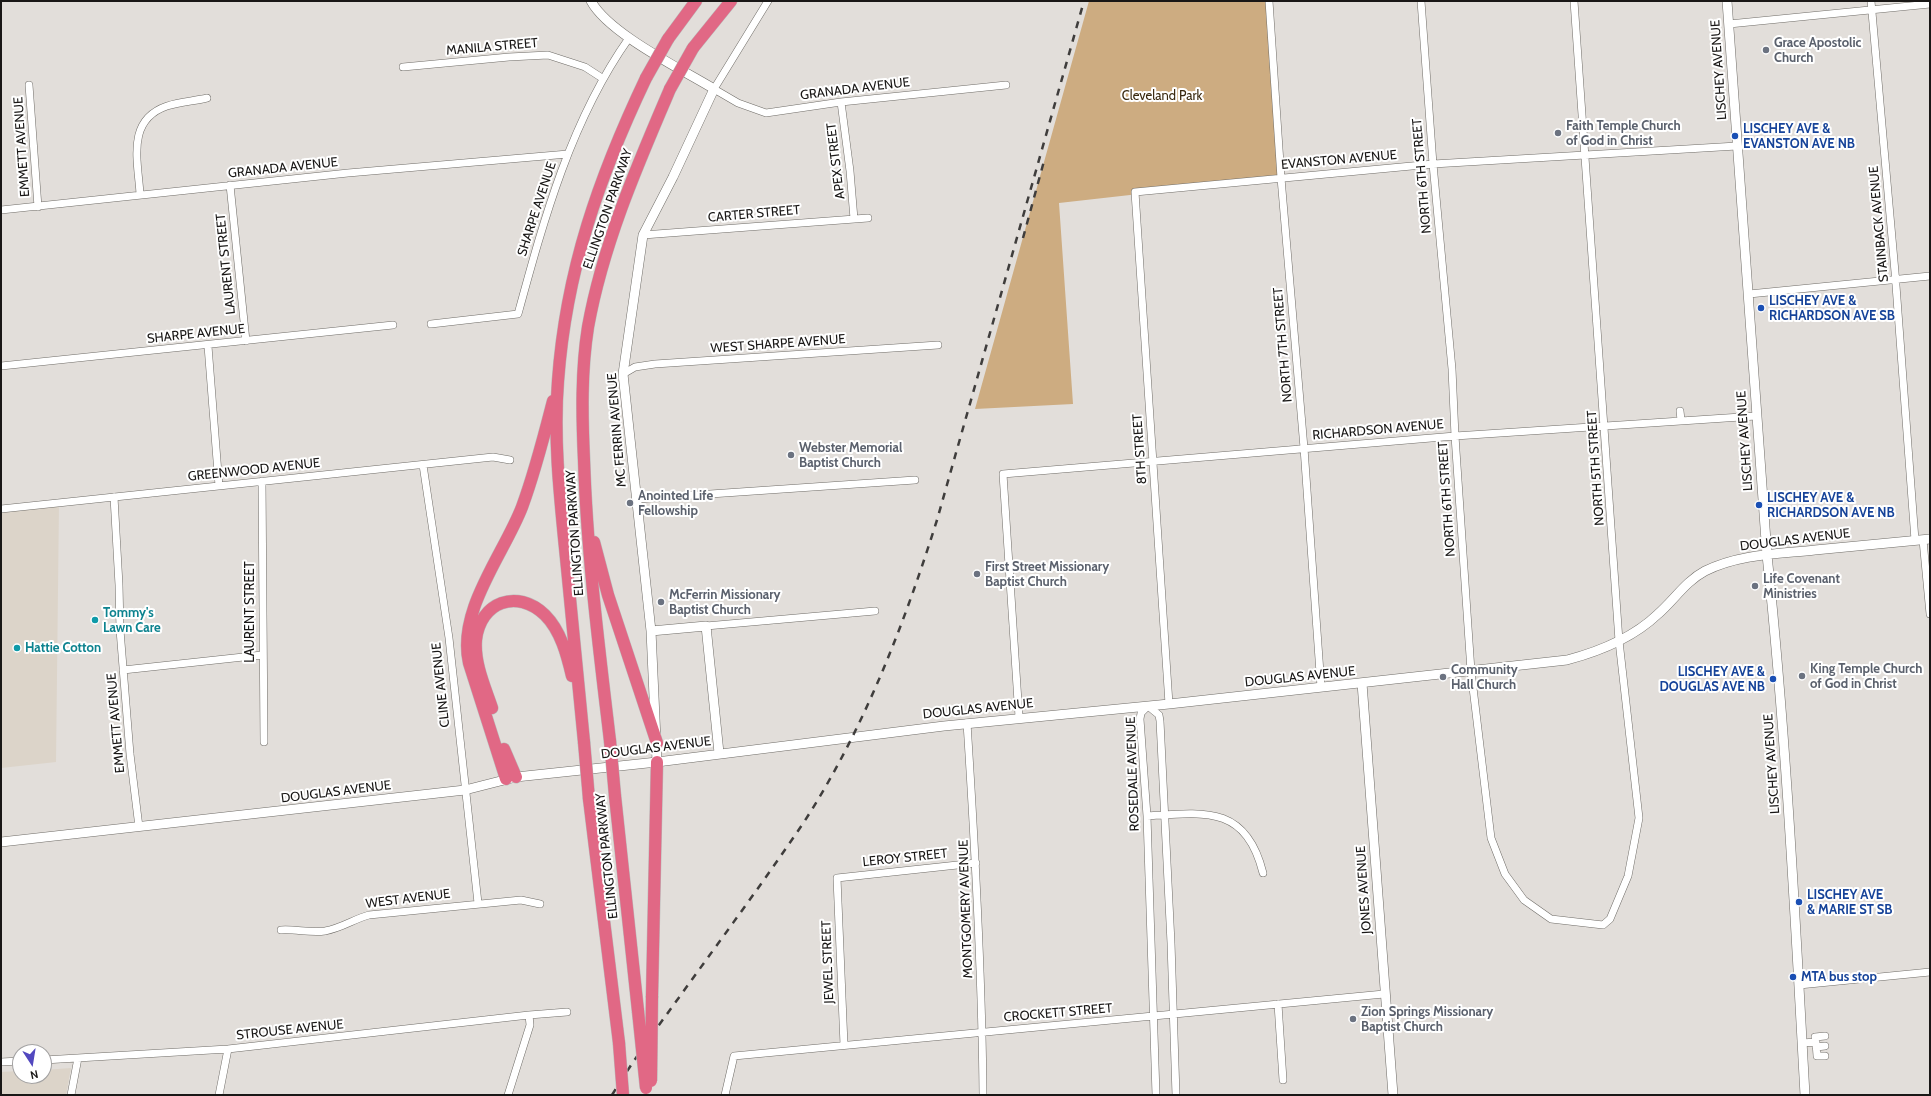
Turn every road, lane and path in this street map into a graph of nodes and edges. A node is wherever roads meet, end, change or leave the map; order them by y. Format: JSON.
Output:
{"nodes":[{"id":1,"x":591,"y":1,"type":"edge"},
{"id":2,"x":696,"y":1,"type":"edge"},
{"id":3,"x":731,"y":1,"type":"edge"},
{"id":4,"x":768,"y":1,"type":"edge"},
{"id":5,"x":1269,"y":1,"type":"edge"},
{"id":6,"x":1421,"y":1,"type":"edge"},
{"id":7,"x":1574,"y":1,"type":"edge"},
{"id":8,"x":1727,"y":1,"type":"edge"},
{"id":9,"x":1871,"y":1,"type":"edge"},
{"id":10,"x":1930,"y":4,"type":"edge"},
{"id":11,"x":1871,"y":10,"type":"junction"},
{"id":12,"x":1729,"y":24,"type":"junction"},
{"id":13,"x":628,"y":38,"type":"junction"},
{"id":14,"x":403,"y":68,"type":"dead end"},
{"id":15,"x":602,"y":78,"type":"junction"},
{"id":16,"x":29,"y":85,"type":"dead end"},
{"id":17,"x":1006,"y":85,"type":"dead end"},
{"id":18,"x":714,"y":89,"type":"junction"},
{"id":19,"x":207,"y":98,"type":"dead end"},
{"id":20,"x":841,"y":102,"type":"junction"},
{"id":21,"x":1737,"y":146,"type":"junction"},
{"id":22,"x":568,"y":154,"type":"junction"},
{"id":23,"x":1586,"y":156,"type":"junction"},
{"id":24,"x":1433,"y":164,"type":"junction"},
{"id":25,"x":1280,"y":178,"type":"junction"},
{"id":26,"x":230,"y":185,"type":"junction"},
{"id":27,"x":1135,"y":192,"type":"joint"},
{"id":28,"x":140,"y":194,"type":"junction"},
{"id":29,"x":38,"y":207,"type":"junction"},
{"id":30,"x":1,"y":210,"type":"edge"},
{"id":31,"x":868,"y":218,"type":"dead end"},
{"id":32,"x":854,"y":219,"type":"junction"},
{"id":33,"x":643,"y":235,"type":"junction"},
{"id":34,"x":1930,"y":276,"type":"edge"},
{"id":35,"x":1896,"y":280,"type":"junction"},
{"id":36,"x":1749,"y":294,"type":"junction"},
{"id":37,"x":431,"y":324,"type":"dead end"},
{"id":38,"x":393,"y":325,"type":"dead end"},
{"id":39,"x":246,"y":341,"type":"junction"},
{"id":40,"x":938,"y":345,"type":"dead end"},
{"id":41,"x":208,"y":346,"type":"junction"},
{"id":42,"x":1,"y":366,"type":"edge"},
{"id":43,"x":623,"y":374,"type":"junction"},
{"id":44,"x":558,"y":382,"type":"junction"},
{"id":45,"x":1680,"y":411,"type":"dead end"},
{"id":46,"x":1756,"y":416,"type":"junction"},
{"id":47,"x":1680,"y":420,"type":"junction"},
{"id":48,"x":1605,"y":425,"type":"junction"},
{"id":49,"x":1455,"y":436,"type":"junction"},
{"id":50,"x":1304,"y":448,"type":"junction"},
{"id":51,"x":510,"y":460,"type":"dead end"},
{"id":52,"x":1152,"y":461,"type":"junction"},
{"id":53,"x":423,"y":465,"type":"junction"},
{"id":54,"x":915,"y":480,"type":"dead end"},
{"id":55,"x":262,"y":481,"type":"junction"},
{"id":56,"x":219,"y":486,"type":"junction"},
{"id":57,"x":114,"y":497,"type":"junction"},
{"id":58,"x":637,"y":499,"type":"junction"},
{"id":59,"x":1,"y":509,"type":"edge"},
{"id":60,"x":586,"y":513,"type":"junction"},
{"id":61,"x":1923,"y":540,"type":"edge"},
{"id":62,"x":1766,"y":555,"type":"junction"},
{"id":63,"x":875,"y":611,"type":"dead end"},
{"id":64,"x":1930,"y":614,"type":"edge"},
{"id":65,"x":706,"y":626,"type":"junction"},
{"id":66,"x":651,"y":631,"type":"junction"},
{"id":67,"x":1620,"y":641,"type":"junction"},
{"id":68,"x":262,"y":656,"type":"junction"},
{"id":69,"x":123,"y":670,"type":"junction"},
{"id":70,"x":1470,"y":671,"type":"junction"},
{"id":71,"x":1362,"y":683,"type":"junction"},
{"id":72,"x":1321,"y":687,"type":"junction"},
{"id":73,"x":1168,"y":704,"type":"junction"},
{"id":74,"x":1148,"y":706,"type":"junction"},
{"id":75,"x":581,"y":716,"type":"junction"},
{"id":76,"x":1019,"y":718,"type":"junction"},
{"id":77,"x":967,"y":723,"type":"junction"},
{"id":78,"x":264,"y":742,"type":"dead end"},
{"id":79,"x":657,"y":743,"type":"junction"},
{"id":80,"x":719,"y":753,"type":"junction"},
{"id":81,"x":657,"y":762,"type":"junction"},
{"id":82,"x":511,"y":778,"type":"junction"},
{"id":83,"x":465,"y":790,"type":"junction"},
{"id":84,"x":1165,"y":815,"type":"junction"},
{"id":85,"x":1147,"y":816,"type":"junction"},
{"id":86,"x":139,"y":827,"type":"junction"},
{"id":87,"x":1,"y":842,"type":"edge"},
{"id":88,"x":976,"y":863,"type":"junction"},
{"id":89,"x":1262,"y":873,"type":"dead end"},
{"id":90,"x":837,"y":878,"type":"joint"},
{"id":91,"x":478,"y":903,"type":"junction"},
{"id":92,"x":540,"y":904,"type":"dead end"},
{"id":93,"x":1603,"y":925,"type":"joint"},
{"id":94,"x":281,"y":930,"type":"dead end"},
{"id":95,"x":1930,"y":972,"type":"edge"},
{"id":96,"x":1799,"y":985,"type":"junction"},
{"id":97,"x":1384,"y":994,"type":"junction"},
{"id":98,"x":1278,"y":1004,"type":"junction"},
{"id":99,"x":567,"y":1012,"type":"dead end"},
{"id":100,"x":529,"y":1015,"type":"junction"},
{"id":101,"x":1173,"y":1015,"type":"junction"},
{"id":102,"x":1154,"y":1017,"type":"junction"},
{"id":103,"x":982,"y":1031,"type":"junction"},
{"id":104,"x":1826,"y":1036,"type":"dead end"},
{"id":105,"x":1802,"y":1043,"type":"junction"},
{"id":106,"x":1816,"y":1044,"type":"junction"},
{"id":107,"x":844,"y":1045,"type":"junction"},
{"id":108,"x":1825,"y":1046,"type":"dead end"},
{"id":109,"x":228,"y":1049,"type":"junction"},
{"id":110,"x":1824,"y":1056,"type":"dead end"},
{"id":111,"x":78,"y":1058,"type":"junction"},
{"id":112,"x":52,"y":1060,"type":"edge"},
{"id":113,"x":12,"y":1061,"type":"edge"},
{"id":114,"x":1,"y":1062,"type":"edge"},
{"id":115,"x":1283,"y":1080,"type":"dead end"},
{"id":116,"x":649,"y":1090,"type":"edge"},
{"id":117,"x":71,"y":1095,"type":"edge"},
{"id":118,"x":219,"y":1095,"type":"edge"},
{"id":119,"x":508,"y":1095,"type":"edge"},
{"id":120,"x":623,"y":1095,"type":"edge"},
{"id":121,"x":725,"y":1095,"type":"edge"},
{"id":122,"x":983,"y":1095,"type":"edge"},
{"id":123,"x":1156,"y":1095,"type":"edge"},
{"id":124,"x":1176,"y":1095,"type":"edge"},
{"id":125,"x":1393,"y":1095,"type":"edge"},
{"id":126,"x":1806,"y":1095,"type":"edge"}],
"edges":[{"from":1,"to":13,"type":"street"},
{"from":2,"to":44,"type":"highway","name":"ELLINGTON PARKWAY","bridge":true},
{"from":3,"to":60,"type":"highway","name":"ELLINGTON PARKWAY","bridge":true},
{"from":4,"to":18,"type":"street"},
{"from":5,"to":25,"type":"street","name":"NORTH 7TH STREET"},
{"from":6,"to":24,"type":"street","name":"NORTH 6TH STREET"},
{"from":7,"to":23,"type":"street","name":"NORTH 5TH STREET"},
{"from":8,"to":12,"type":"street","name":"LISCHEY AVENUE"},
{"from":9,"to":11,"type":"street","name":"STAINBACK AVENUE"},
{"from":10,"to":11,"type":"street"},
{"from":11,"to":12,"type":"street"},
{"from":11,"to":35,"type":"street","name":"STAINBACK AVENUE"},
{"from":12,"to":21,"type":"street","name":"LISCHEY AVENUE"},
{"from":13,"to":15,"type":"street","name":"SHARPE AVENUE"},
{"from":13,"to":18,"type":"street"},
{"from":14,"to":15,"type":"street","name":"MANILA STREET"},
{"from":15,"to":22,"type":"street","name":"SHARPE AVENUE"},
{"from":16,"to":29,"type":"street","name":"EMMETT AVENUE"},
{"from":17,"to":20,"type":"street","name":"GRANADA AVENUE"},
{"from":18,"to":20,"type":"street","name":"GRANADA AVENUE"},
{"from":18,"to":33,"type":"street","name":"MC FERRIN AVENUE"},
{"from":19,"to":28,"type":"street"},
{"from":20,"to":32,"type":"street","name":"APEX STREET"},
{"from":21,"to":23,"type":"street","name":"EVANSTON AVENUE"},
{"from":21,"to":36,"type":"street","name":"LISCHEY AVENUE"},
{"from":22,"to":26,"type":"street","name":"GRANADA AVENUE"},
{"from":22,"to":37,"type":"street","name":"SHARPE AVENUE"},
{"from":23,"to":24,"type":"street","name":"EVANSTON AVENUE"},
{"from":23,"to":48,"type":"street","name":"NORTH 5TH STREET"},
{"from":24,"to":25,"type":"street","name":"EVANSTON AVENUE"},
{"from":24,"to":49,"type":"street","name":"NORTH 6TH STREET"},
{"from":25,"to":27,"type":"street","name":"EVANSTON AVENUE"},
{"from":25,"to":50,"type":"street","name":"NORTH 7TH STREET"},
{"from":26,"to":28,"type":"street","name":"GRANADA AVENUE"},
{"from":26,"to":39,"type":"street","name":"LAURENT STREET"},
{"from":27,"to":52,"type":"street","name":"8TH STREET"},
{"from":28,"to":29,"type":"street","name":"GRANADA AVENUE"},
{"from":29,"to":30,"type":"street","name":"GRANADA AVENUE"},
{"from":31,"to":32,"type":"street","name":"CARTER STREET"},
{"from":32,"to":33,"type":"street","name":"CARTER STREET"},
{"from":33,"to":43,"type":"street","name":"MC FERRIN AVENUE"},
{"from":34,"to":35,"type":"street"},
{"from":35,"to":36,"type":"street"},
{"from":35,"to":61,"type":"street","name":"STAINBACK AVENUE"},
{"from":36,"to":46,"type":"street","name":"LISCHEY AVENUE"},
{"from":38,"to":39,"type":"street","name":"SHARPE AVENUE"},
{"from":39,"to":41,"type":"street","name":"SHARPE AVENUE"},
{"from":40,"to":43,"type":"street","name":"WEST SHARPE AVENUE"},
{"from":41,"to":42,"type":"street","name":"SHARPE AVENUE"},
{"from":41,"to":56,"type":"street"},
{"from":43,"to":58,"type":"street","name":"MC FERRIN AVENUE"},
{"from":44,"to":75,"type":"highway","name":"ELLINGTON PARKWAY"},
{"from":44,"to":82,"type":"highway"},
{"from":45,"to":47,"type":"street"},
{"from":46,"to":47,"type":"street","name":"RICHARDSON AVENUE"},
{"from":46,"to":62,"type":"street","name":"LISCHEY AVENUE"},
{"from":47,"to":48,"type":"street","name":"RICHARDSON AVENUE"},
{"from":48,"to":49,"type":"street","name":"RICHARDSON AVENUE"},
{"from":48,"to":67,"type":"street","name":"NORTH 5TH STREET"},
{"from":49,"to":50,"type":"street","name":"RICHARDSON AVENUE"},
{"from":49,"to":70,"type":"street","name":"NORTH 6TH STREET"},
{"from":50,"to":52,"type":"street","name":"RICHARDSON AVENUE"},
{"from":50,"to":72,"type":"street","name":"NORTH 7TH STREET"},
{"from":51,"to":53,"type":"street","name":"GREENWOOD AVENUE"},
{"from":52,"to":73,"type":"street","name":"8TH STREET"},
{"from":52,"to":76,"type":"street","name":"RICHARDSON AVENUE"},
{"from":53,"to":55,"type":"street","name":"GREENWOOD AVENUE"},
{"from":53,"to":83,"type":"street","name":"CLINE AVENUE"},
{"from":54,"to":58,"type":"street"},
{"from":55,"to":56,"type":"street","name":"GREENWOOD AVENUE"},
{"from":55,"to":68,"type":"street","name":"LAURENT STREET"},
{"from":56,"to":57,"type":"street","name":"GREENWOOD AVENUE"},
{"from":57,"to":59,"type":"street","name":"GREENWOOD AVENUE"},
{"from":57,"to":69,"type":"street","name":"EMMETT AVENUE"},
{"from":58,"to":66,"type":"street","name":"MC FERRIN AVENUE"},
{"from":60,"to":79,"type":"highway"},
{"from":60,"to":116,"type":"highway","name":"ELLINGTON PARKWAY","bridge":true},
{"from":61,"to":62,"type":"street","name":"DOUGLAS AVENUE"},
{"from":61,"to":64,"type":"street","name":"STAINBACK AVENUE"},
{"from":62,"to":67,"type":"street","name":"DOUGLAS AVENUE"},
{"from":62,"to":96,"type":"street","name":"LISCHEY AVENUE"},
{"from":63,"to":65,"type":"street"},
{"from":65,"to":66,"type":"street"},
{"from":65,"to":80,"type":"street"},
{"from":66,"to":79,"type":"street","name":"MC FERRIN AVENUE"},
{"from":67,"to":70,"type":"street","name":"DOUGLAS AVENUE"},
{"from":67,"to":93,"type":"street","name":"NORTH 5TH STREET"},
{"from":68,"to":69,"type":"street"},
{"from":68,"to":78,"type":"street","name":"LAURENT STREET"},
{"from":69,"to":86,"type":"street","name":"EMMETT AVENUE"},
{"from":70,"to":71,"type":"street","name":"DOUGLAS AVENUE"},
{"from":70,"to":93,"type":"street","name":"NORTH 6TH STREET"},
{"from":71,"to":72,"type":"street","name":"DOUGLAS AVENUE"},
{"from":71,"to":97,"type":"street","name":"JONES AVENUE"},
{"from":72,"to":73,"type":"street","name":"DOUGLAS AVENUE"},
{"from":73,"to":74,"type":"street","name":"DOUGLAS AVENUE"},
{"from":74,"to":76,"type":"street","name":"DOUGLAS AVENUE"},
{"from":74,"to":84,"type":"street","name":"ROSEDALE AVENUE"},
{"from":74,"to":85,"type":"street","name":"ROSEDALE AVENUE"},
{"from":75,"to":82,"type":"highway"},
{"from":75,"to":120,"type":"highway","name":"ELLINGTON PARKWAY","bridge":true},
{"from":76,"to":77,"type":"street","name":"DOUGLAS AVENUE"},
{"from":77,"to":80,"type":"street","name":"DOUGLAS AVENUE"},
{"from":77,"to":88,"type":"street","name":"MONTGOMERY AVENUE"},
{"from":79,"to":81,"type":"street","name":"MC FERRIN AVENUE"},
{"from":80,"to":81,"type":"street","name":"DOUGLAS AVENUE"},
{"from":81,"to":82,"type":"street","name":"DOUGLAS AVENUE"},
{"from":81,"to":116,"type":"highway","bridge":true},
{"from":82,"to":83,"type":"street","name":"DOUGLAS AVENUE"},
{"from":83,"to":86,"type":"street","name":"DOUGLAS AVENUE"},
{"from":83,"to":91,"type":"street","name":"CLINE AVENUE"},
{"from":84,"to":85,"type":"street"},
{"from":84,"to":89,"type":"street"},
{"from":84,"to":101,"type":"street","name":"ROSEDALE AVENUE"},
{"from":85,"to":102,"type":"street","name":"ROSEDALE AVENUE"},
{"from":86,"to":87,"type":"street","name":"DOUGLAS AVENUE"},
{"from":88,"to":90,"type":"street","name":"LEROY STREET"},
{"from":88,"to":103,"type":"street","name":"MONTGOMERY AVENUE"},
{"from":90,"to":107,"type":"street","name":"JEWEL STREET"},
{"from":91,"to":92,"type":"street","name":"WEST AVENUE"},
{"from":91,"to":94,"type":"street","name":"WEST AVENUE"},
{"from":95,"to":96,"type":"street"},
{"from":96,"to":105,"type":"street","name":"LISCHEY AVENUE"},
{"from":97,"to":98,"type":"street","name":"CROCKETT STREET"},
{"from":97,"to":125,"type":"street","name":"JONES AVENUE"},
{"from":98,"to":101,"type":"street","name":"CROCKETT STREET"},
{"from":98,"to":115,"type":"street"},
{"from":99,"to":100,"type":"street","name":"STROUSE AVENUE"},
{"from":100,"to":109,"type":"street","name":"STROUSE AVENUE"},
{"from":100,"to":119,"type":"street"},
{"from":101,"to":102,"type":"street","name":"CROCKETT STREET"},
{"from":101,"to":124,"type":"street","name":"ROSEDALE AVENUE"},
{"from":102,"to":103,"type":"street","name":"CROCKETT STREET"},
{"from":102,"to":123,"type":"street","name":"ROSEDALE AVENUE"},
{"from":103,"to":107,"type":"street","name":"CROCKETT STREET"},
{"from":103,"to":122,"type":"street","name":"MONTGOMERY AVENUE"},
{"from":104,"to":106,"type":"street"},
{"from":105,"to":106,"type":"street"},
{"from":105,"to":126,"type":"street","name":"LISCHEY AVENUE"},
{"from":106,"to":108,"type":"street"},
{"from":106,"to":110,"type":"street"},
{"from":107,"to":121,"type":"street","name":"CROCKETT STREET"},
{"from":109,"to":111,"type":"street","name":"STROUSE AVENUE"},
{"from":109,"to":118,"type":"street"},
{"from":111,"to":112,"type":"street","name":"STROUSE AVENUE"},
{"from":111,"to":117,"type":"street"},
{"from":113,"to":114,"type":"street"}]}
